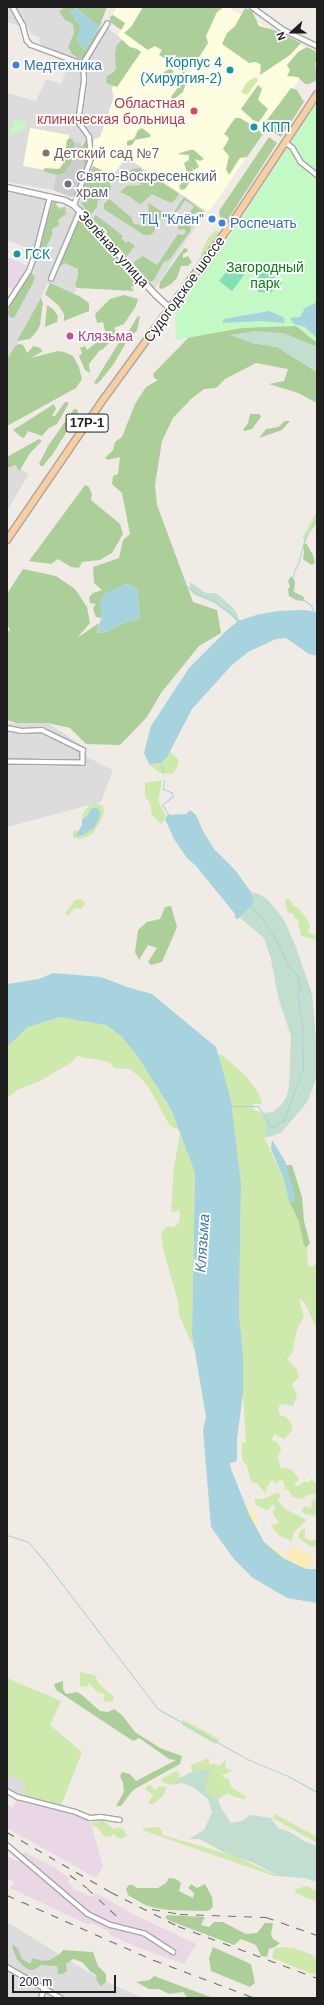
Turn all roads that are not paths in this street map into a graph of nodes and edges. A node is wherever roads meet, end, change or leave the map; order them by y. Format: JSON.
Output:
{"nodes":[{"id":1,"x":13,"y":7,"type":"edge"},
{"id":2,"x":252,"y":7,"type":"edge"},
{"id":3,"x":107,"y":24,"type":"dead end"},
{"id":4,"x":317,"y":46,"type":"edge"},
{"id":5,"x":83,"y":64,"type":"junction"},
{"id":6,"x":317,"y":94,"type":"edge"},
{"id":7,"x":285,"y":142,"type":"junction"},
{"id":8,"x":317,"y":174,"type":"edge"},
{"id":9,"x":7,"y":187,"type":"edge"},
{"id":10,"x":50,"y":197,"type":"junction"},
{"id":11,"x":74,"y":205,"type":"junction"},
{"id":12,"x":80,"y":210,"type":"junction"},
{"id":13,"x":51,"y":279,"type":"dead end"},
{"id":14,"x":7,"y":305,"type":"edge"},
{"id":15,"x":170,"y":308,"type":"junction"},
{"id":16,"x":7,"y":540,"type":"edge"},
{"id":17,"x":7,"y":728,"type":"edge"},
{"id":18,"x":7,"y":762,"type":"edge"},
{"id":19,"x":7,"y":1791,"type":"edge"},
{"id":20,"x":120,"y":1820,"type":"dead end"},
{"id":21,"x":7,"y":1845,"type":"edge"},
{"id":22,"x":173,"y":1952,"type":"dead end"},
{"id":23,"x":7,"y":1967,"type":"edge"},
{"id":24,"x":44,"y":1989,"type":"junction"},
{"id":25,"x":41,"y":1998,"type":"edge"},
{"id":26,"x":61,"y":1998,"type":"edge"}],
"edges":[{"from":1,"to":5,"type":"street"},
{"from":2,"to":4,"type":"street"},
{"from":3,"to":5,"type":"street"},
{"from":5,"to":11,"type":"street"},
{"from":6,"to":7,"type":"main road","name":"Судогодское шоссе","number":"17Р-1"},
{"from":7,"to":8,"type":"street"},
{"from":7,"to":15,"type":"main road","name":"Судогодское шоссе","number":"17Р-1"},
{"from":9,"to":10,"type":"street","name":"Зелёная улица"},
{"from":10,"to":11,"type":"street","name":"Зелёная улица"},
{"from":10,"to":14,"type":"street"},
{"from":11,"to":12,"type":"street","name":"Зелёная улица"},
{"from":12,"to":13,"type":"street"},
{"from":12,"to":15,"type":"street","name":"Зелёная улица"},
{"from":15,"to":16,"type":"main road","name":"Судогодское шоссе","number":"17Р-1"},
{"from":17,"to":18,"type":"street"},
{"from":19,"to":20,"type":"street"},
{"from":21,"to":22,"type":"street"},
{"from":23,"to":24,"type":"street"},
{"from":24,"to":25,"type":"street"},
{"from":24,"to":26,"type":"street"}]}
